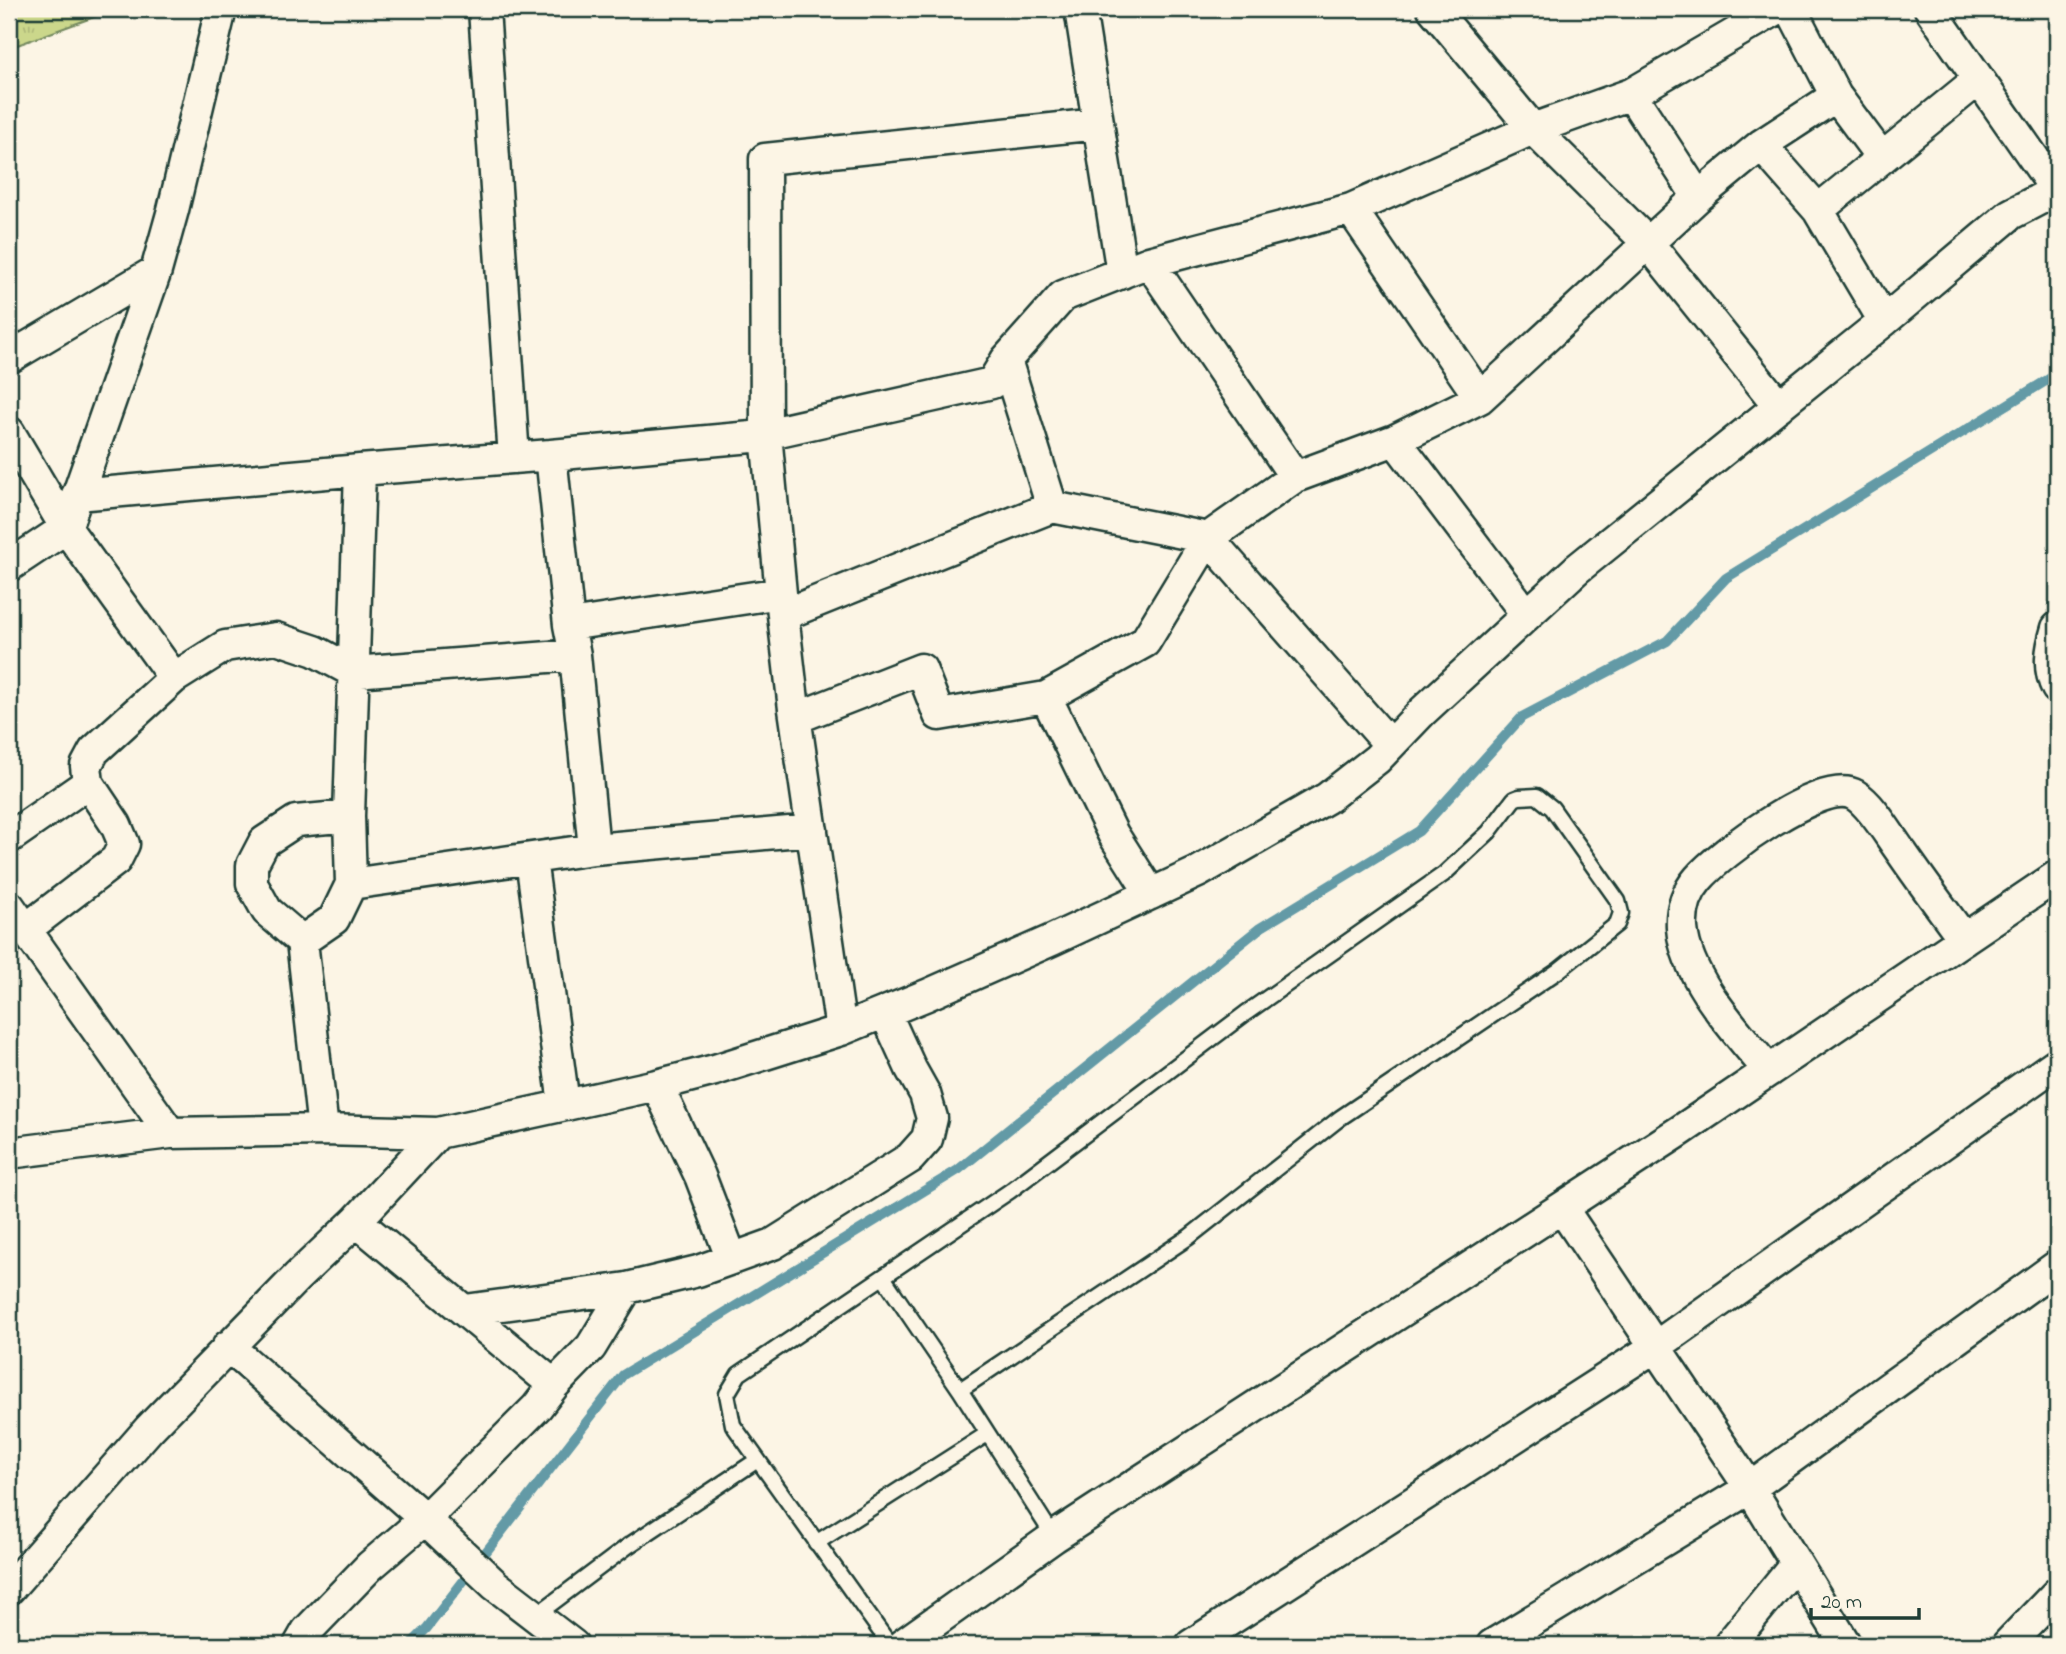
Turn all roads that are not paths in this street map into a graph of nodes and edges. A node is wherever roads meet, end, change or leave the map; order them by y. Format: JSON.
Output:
{"nodes":[{"id":1,"x":221,"y":9,"type":"edge"},
{"id":2,"x":484,"y":9,"type":"edge"},
{"id":3,"x":1080,"y":9,"type":"edge"},
{"id":4,"x":1433,"y":9,"type":"edge"},
{"id":5,"x":1777,"y":9,"type":"edge"},
{"id":6,"x":1791,"y":9,"type":"edge"},
{"id":7,"x":1938,"y":13,"type":"edge"},
{"id":8,"x":1979,"y":79,"type":"junction"},
{"id":9,"x":1632,"y":94,"type":"junction"},
{"id":10,"x":1836,"y":96,"type":"junction"},
{"id":11,"x":1098,"y":124,"type":"junction"},
{"id":12,"x":1533,"y":129,"type":"junction"},
{"id":13,"x":1761,"y":145,"type":"junction"},
{"id":14,"x":1882,"y":158,"type":"junction"},
{"id":15,"x":2057,"y":190,"type":"edge"},
{"id":16,"x":1698,"y":197,"type":"junction"},
{"id":17,"x":1351,"y":209,"type":"junction"},
{"id":18,"x":1818,"y":210,"type":"junction"},
{"id":19,"x":1649,"y":244,"type":"junction"},
{"id":20,"x":1135,"y":268,"type":"junction"},
{"id":21,"x":156,"y":271,"type":"junction"},
{"id":22,"x":1884,"y":321,"type":"junction"},
{"id":23,"x":10,"y":354,"type":"edge"},
{"id":24,"x":1006,"y":360,"type":"junction"},
{"id":25,"x":1480,"y":398,"type":"junction"},
{"id":26,"x":1779,"y":405,"type":"junction"},
{"id":27,"x":9,"y":432,"type":"edge"},
{"id":28,"x":766,"y":434,"type":"junction"},
{"id":29,"x":1395,"y":440,"type":"junction"},
{"id":30,"x":551,"y":455,"type":"junction"},
{"id":31,"x":514,"y":458,"type":"junction"},
{"id":32,"x":360,"y":470,"type":"junction"},
{"id":33,"x":1295,"y":477,"type":"junction"},
{"id":34,"x":77,"y":495,"type":"junction"},
{"id":35,"x":1052,"y":508,"type":"junction"},
{"id":36,"x":66,"y":528,"type":"junction"},
{"id":37,"x":1208,"y":538,"type":"junction"},
{"id":38,"x":9,"y":566,"type":"edge"},
{"id":39,"x":782,"y":604,"type":"junction"},
{"id":40,"x":1527,"y":615,"type":"junction"},
{"id":41,"x":569,"y":625,"type":"junction"},
{"id":42,"x":2057,"y":628,"type":"edge"},
{"id":43,"x":575,"y":656,"type":"junction"},
{"id":44,"x":355,"y":672,"type":"junction"},
{"id":45,"x":174,"y":678,"type":"junction"},
{"id":46,"x":2057,"y":688,"type":"edge"},
{"id":47,"x":1045,"y":697,"type":"junction"},
{"id":48,"x":796,"y":718,"type":"junction"},
{"id":49,"x":1390,"y":745,"type":"junction"},
{"id":50,"x":88,"y":783,"type":"junction"},
{"id":51,"x":349,"y":816,"type":"junction"},
{"id":52,"x":812,"y":830,"type":"junction"},
{"id":53,"x":9,"y":838,"type":"edge"},
{"id":54,"x":594,"y":849,"type":"junction"},
{"id":55,"x":531,"y":859,"type":"junction"},
{"id":56,"x":2057,"y":876,"type":"edge"},
{"id":57,"x":351,"y":884,"type":"junction"},
{"id":58,"x":1151,"y":894,"type":"junction"},
{"id":59,"x":17,"y":918,"type":"edge"},
{"id":60,"x":1964,"y":939,"type":"junction"},
{"id":61,"x":302,"y":942,"type":"junction"},
{"id":62,"x":885,"y":1012,"type":"junction"},
{"id":63,"x":841,"y":1030,"type":"junction"},
{"id":64,"x":2057,"y":1063,"type":"edge"},
{"id":65,"x":1769,"y":1072,"type":"junction"},
{"id":66,"x":657,"y":1085,"type":"junction"},
{"id":67,"x":564,"y":1104,"type":"junction"},
{"id":68,"x":323,"y":1130,"type":"junction"},
{"id":69,"x":170,"y":1133,"type":"junction"},
{"id":70,"x":438,"y":1133,"type":"junction"},
{"id":71,"x":9,"y":1153,"type":"edge"},
{"id":72,"x":1562,"y":1208,"type":"junction"},
{"id":73,"x":356,"y":1221,"type":"junction"},
{"id":74,"x":731,"y":1257,"type":"junction"},
{"id":75,"x":2057,"y":1266,"type":"edge"},
{"id":76,"x":883,"y":1277,"type":"junction"},
{"id":77,"x":627,"y":1288,"type":"junction"},
{"id":78,"x":466,"y":1310,"type":"junction"},
{"id":79,"x":228,"y":1346,"type":"junction"},
{"id":80,"x":1656,"y":1347,"type":"junction"},
{"id":81,"x":554,"y":1385,"type":"junction"},
{"id":82,"x":960,"y":1390,"type":"junction"},
{"id":83,"x":987,"y":1434,"type":"junction"},
{"id":84,"x":756,"y":1461,"type":"junction"},
{"id":85,"x":1750,"y":1488,"type":"junction"},
{"id":86,"x":432,"y":1526,"type":"junction"},
{"id":87,"x":1054,"y":1537,"type":"junction"},
{"id":88,"x":816,"y":1543,"type":"junction"},
{"id":89,"x":1796,"y":1563,"type":"junction"},
{"id":90,"x":9,"y":1589,"type":"edge"},
{"id":91,"x":2057,"y":1593,"type":"edge"},
{"id":92,"x":535,"y":1616,"type":"junction"},
{"id":93,"x":299,"y":1645,"type":"edge"},
{"id":94,"x":573,"y":1645,"type":"edge"},
{"id":95,"x":890,"y":1645,"type":"edge"},
{"id":96,"x":902,"y":1645,"type":"edge"},
{"id":97,"x":1191,"y":1645,"type":"edge"},
{"id":98,"x":1492,"y":1645,"type":"edge"},
{"id":99,"x":1729,"y":1645,"type":"edge"},
{"id":100,"x":1846,"y":1645,"type":"edge"},
{"id":101,"x":2007,"y":1645,"type":"edge"}],
"edges":[{"from":1,"to":21,"type":"street"},
{"from":2,"to":31,"type":"street"},
{"from":3,"to":11,"type":"street"},
{"from":4,"to":12,"type":"street"},
{"from":5,"to":9,"type":"street"},
{"from":6,"to":10,"type":"street"},
{"from":7,"to":8,"type":"street"},
{"from":8,"to":14,"type":"street"},
{"from":8,"to":15,"type":"street"},
{"from":9,"to":12,"type":"street"},
{"from":9,"to":16,"type":"street"},
{"from":10,"to":13,"type":"street"},
{"from":10,"to":14,"type":"street"},
{"from":11,"to":20,"type":"street"},
{"from":11,"to":28,"type":"street"},
{"from":12,"to":17,"type":"street"},
{"from":12,"to":19,"type":"street"},
{"from":13,"to":16,"type":"street"},
{"from":13,"to":18,"type":"street"},
{"from":14,"to":18,"type":"street"},
{"from":15,"to":22,"type":"street"},
{"from":16,"to":19,"type":"street"},
{"from":17,"to":20,"type":"street"},
{"from":17,"to":25,"type":"street"},
{"from":18,"to":22,"type":"street"},
{"from":19,"to":25,"type":"street"},
{"from":19,"to":26,"type":"street"},
{"from":20,"to":24,"type":"street"},
{"from":20,"to":33,"type":"street"},
{"from":21,"to":23,"type":"street"},
{"from":21,"to":34,"type":"street"},
{"from":22,"to":26,"type":"street"},
{"from":24,"to":28,"type":"street"},
{"from":24,"to":35,"type":"street"},
{"from":25,"to":29,"type":"street"},
{"from":26,"to":40,"type":"street"},
{"from":27,"to":36,"type":"street"},
{"from":28,"to":30,"type":"street"},
{"from":28,"to":39,"type":"street"},
{"from":29,"to":33,"type":"street"},
{"from":29,"to":40,"type":"street"},
{"from":30,"to":31,"type":"street"},
{"from":30,"to":41,"type":"street"},
{"from":31,"to":32,"type":"street"},
{"from":32,"to":34,"type":"street"},
{"from":32,"to":44,"type":"street"},
{"from":33,"to":37,"type":"street"},
{"from":34,"to":36,"type":"street"},
{"from":35,"to":37,"type":"street"},
{"from":35,"to":39,"type":"street"},
{"from":36,"to":38,"type":"street"},
{"from":36,"to":45,"type":"street"},
{"from":37,"to":47,"type":"street"},
{"from":37,"to":49,"type":"street"},
{"from":39,"to":41,"type":"street"},
{"from":39,"to":48,"type":"street"},
{"from":40,"to":49,"type":"street"},
{"from":41,"to":43,"type":"street"},
{"from":42,"to":46,"type":"street"},
{"from":43,"to":44,"type":"street"},
{"from":43,"to":54,"type":"street"},
{"from":44,"to":45,"type":"street"},
{"from":44,"to":51,"type":"street"},
{"from":45,"to":50,"type":"street"},
{"from":47,"to":48,"type":"street"},
{"from":47,"to":58,"type":"street"},
{"from":48,"to":52,"type":"street"},
{"from":49,"to":58,"type":"street"},
{"from":50,"to":53,"type":"street"},
{"from":50,"to":59,"type":"street"},
{"from":51,"to":57,"type":"street"},
{"from":51,"to":61,"type":"street"},
{"from":52,"to":54,"type":"street"},
{"from":52,"to":63,"type":"street"},
{"from":54,"to":55,"type":"street"},
{"from":55,"to":57,"type":"street"},
{"from":55,"to":67,"type":"street"},
{"from":56,"to":60,"type":"street"},
{"from":57,"to":61,"type":"street"},
{"from":58,"to":62,"type":"street"},
{"from":59,"to":69,"type":"street"},
{"from":60,"to":65,"type":"street"},
{"from":60,"to":65,"type":"street"},
{"from":61,"to":68,"type":"street"},
{"from":62,"to":63,"type":"street"},
{"from":62,"to":74,"type":"street"},
{"from":63,"to":66,"type":"street"},
{"from":64,"to":80,"type":"street"},
{"from":65,"to":72,"type":"street"},
{"from":66,"to":67,"type":"street"},
{"from":66,"to":74,"type":"street"},
{"from":67,"to":70,"type":"street"},
{"from":68,"to":69,"type":"street"},
{"from":68,"to":70,"type":"street"},
{"from":69,"to":71,"type":"street"},
{"from":70,"to":73,"type":"street"},
{"from":72,"to":80,"type":"street"},
{"from":72,"to":87,"type":"street"},
{"from":73,"to":78,"type":"street"},
{"from":73,"to":79,"type":"street"},
{"from":74,"to":77,"type":"street"},
{"from":75,"to":85,"type":"street"},
{"from":76,"to":82,"type":"lane"},
{"from":76,"to":82,"type":"lane"},
{"from":76,"to":84,"type":"lane"},
{"from":77,"to":78,"type":"street"},
{"from":77,"to":81,"type":"street"},
{"from":78,"to":81,"type":"street"},
{"from":79,"to":86,"type":"street"},
{"from":79,"to":90,"type":"street"},
{"from":80,"to":85,"type":"street"},
{"from":80,"to":97,"type":"street"},
{"from":81,"to":86,"type":"street"},
{"from":82,"to":83,"type":"lane"},
{"from":83,"to":87,"type":"lane"},
{"from":83,"to":88,"type":"lane"},
{"from":84,"to":88,"type":"lane"},
{"from":84,"to":92,"type":"lane"},
{"from":85,"to":89,"type":"street"},
{"from":85,"to":98,"type":"street"},
{"from":86,"to":92,"type":"street"},
{"from":86,"to":93,"type":"street"},
{"from":87,"to":96,"type":"street"},
{"from":88,"to":95,"type":"lane"},
{"from":89,"to":99,"type":"street"},
{"from":89,"to":100,"type":"street"},
{"from":91,"to":101,"type":"street"},
{"from":92,"to":94,"type":"street"}]}
